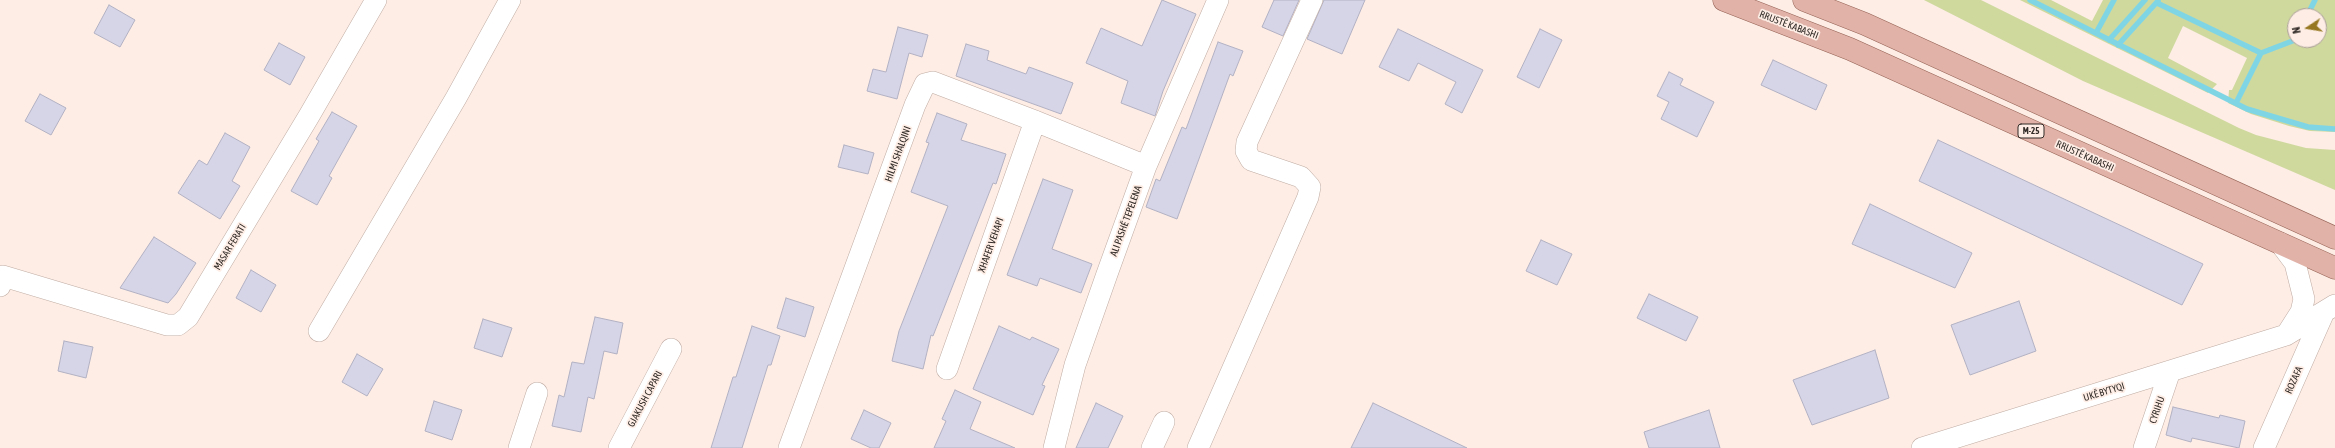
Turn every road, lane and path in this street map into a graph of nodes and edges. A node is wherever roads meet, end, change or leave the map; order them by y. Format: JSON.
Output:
{"nodes":[{"id":1,"x":376,"y":0,"type":"edge"},
{"id":2,"x":510,"y":0,"type":"edge"},
{"id":3,"x":1218,"y":0,"type":"edge"},
{"id":4,"x":1312,"y":0,"type":"edge"},
{"id":5,"x":1724,"y":0,"type":"edge"},
{"id":6,"x":1804,"y":0,"type":"edge"},
{"id":7,"x":1035,"y":121,"type":"junction"},
{"id":8,"x":1146,"y":166,"type":"junction"},
{"id":9,"x":2335,"y":238,"type":"edge"},
{"id":10,"x":2280,"y":243,"type":"junction"},
{"id":11,"x":2335,"y":268,"type":"edge"},
{"id":12,"x":1,"y":279,"type":"edge"},
{"id":13,"x":2330,"y":309,"type":"edge"},
{"id":14,"x":318,"y":331,"type":"dead end"},
{"id":15,"x":2286,"y":335,"type":"junction"},
{"id":16,"x":671,"y":349,"type":"dead end"},
{"id":17,"x":947,"y":369,"type":"dead end"},
{"id":18,"x":2170,"y":371,"type":"junction"},
{"id":19,"x":537,"y":393,"type":"dead end"},
{"id":20,"x":1164,"y":422,"type":"dead end"},
{"id":21,"x":519,"y":448,"type":"edge"},
{"id":22,"x":619,"y":448,"type":"edge"},
{"id":23,"x":789,"y":448,"type":"edge"},
{"id":24,"x":1054,"y":448,"type":"edge"},
{"id":25,"x":1152,"y":448,"type":"edge"},
{"id":26,"x":1198,"y":448,"type":"edge"},
{"id":27,"x":1922,"y":448,"type":"edge"},
{"id":28,"x":2144,"y":448,"type":"edge"},
{"id":29,"x":2264,"y":448,"type":"edge"}],
"edges":[{"from":1,"to":12,"type":"street","name":"MASAR FERATI"},
{"from":2,"to":14,"type":"street"},
{"from":3,"to":8,"type":"street","name":"ALI PASHË TEPELENA"},
{"from":4,"to":26,"type":"street"},
{"from":5,"to":10,"type":"main road","name":"RRUSTË KABASHI","number":"M-25"},
{"from":6,"to":9,"type":"main road"},
{"from":7,"to":8,"type":"street","name":"HILMI SHALQINI"},
{"from":7,"to":17,"type":"street","name":"XHAFER VEHAPI"},
{"from":7,"to":23,"type":"street","name":"HILMI SHALQINI"},
{"from":8,"to":24,"type":"street","name":"ALI PASHË TEPELENA"},
{"from":10,"to":11,"type":"main road","name":"RRUSTË KABASHI","number":"M-25"},
{"from":10,"to":15,"type":"street"},
{"from":13,"to":15,"type":"street","name":"UKË BYTYQI"},
{"from":13,"to":29,"type":"street","name":"ROZAFA"},
{"from":15,"to":18,"type":"street","name":"UKË BYTYQI"},
{"from":16,"to":22,"type":"street","name":"GJAKUSH CAPARI"},
{"from":18,"to":27,"type":"street","name":"UKË BYTYQI"},
{"from":18,"to":28,"type":"street","name":"CYRIHU"},
{"from":19,"to":21,"type":"street"},
{"from":20,"to":25,"type":"street"}]}
